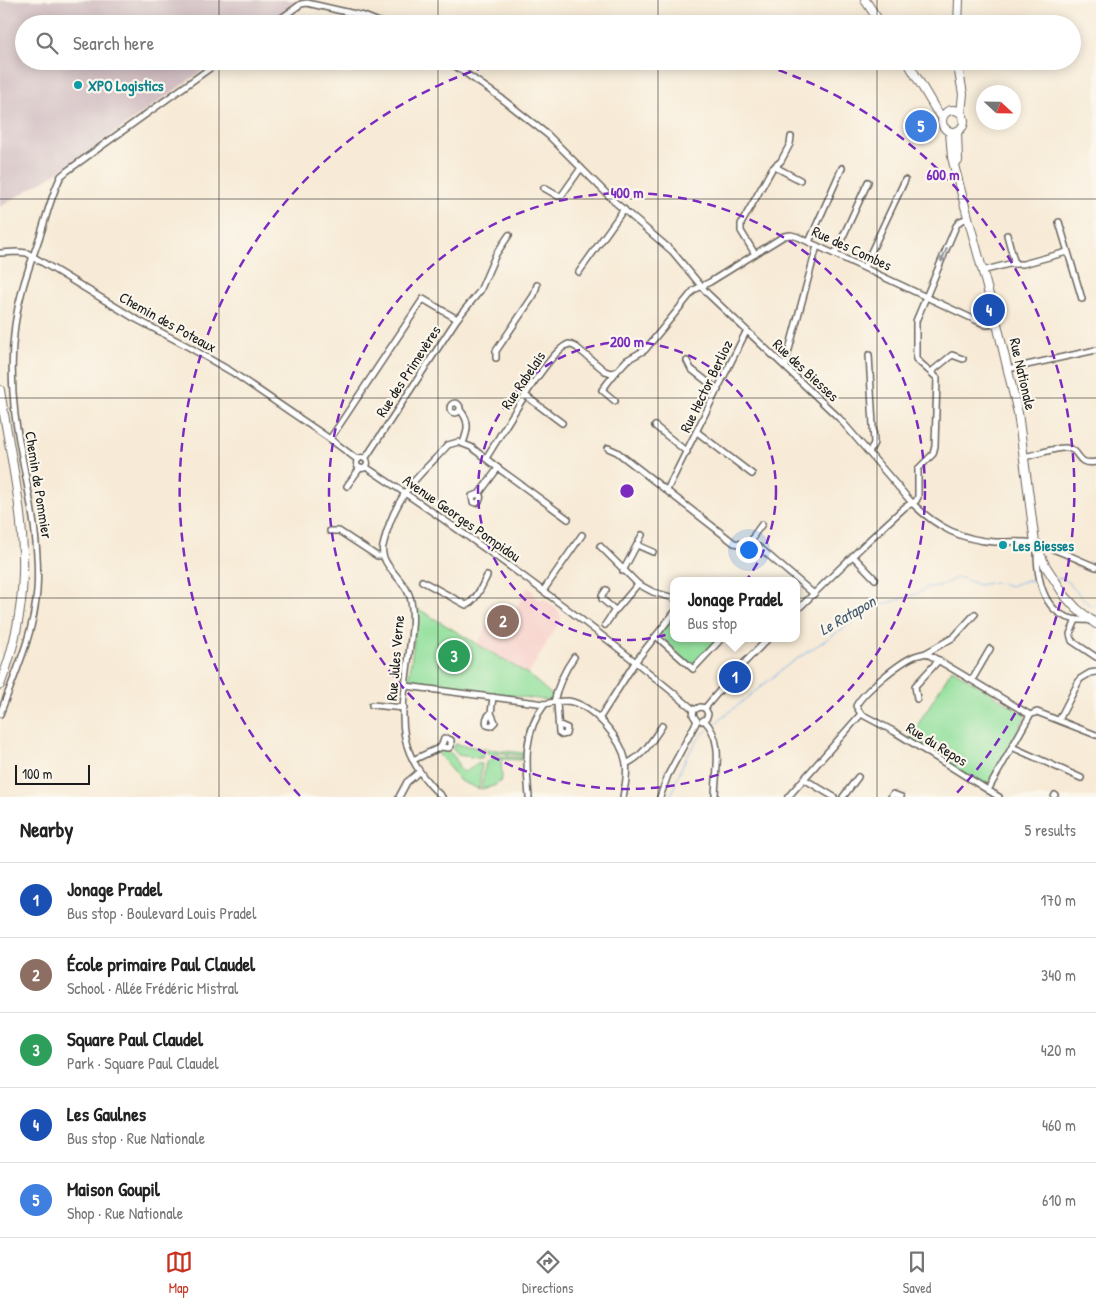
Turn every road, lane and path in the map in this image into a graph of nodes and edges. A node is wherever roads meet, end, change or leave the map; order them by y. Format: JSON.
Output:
{"nodes":[{"id":1,"x":865,"y":0,"type":"edge"},
{"id":2,"x":959,"y":0,"type":"edge"},
{"id":3,"x":286,"y":15,"type":"edge"},
{"id":4,"x":360,"y":15,"type":"edge"},
{"id":5,"x":875,"y":15,"type":"edge"},
{"id":6,"x":958,"y":15,"type":"edge"},
{"id":7,"x":208,"y":70,"type":"edge"},
{"id":8,"x":461,"y":70,"type":"edge"},
{"id":9,"x":913,"y":70,"type":"edge"},
{"id":10,"x":956,"y":70,"type":"edge"},
{"id":11,"x":959,"y":70,"type":"edge"},
{"id":12,"x":947,"y":113,"type":"junction"},
{"id":13,"x":961,"y":113,"type":"junction"},
{"id":14,"x":954,"y":132,"type":"junction"},
{"id":15,"x":791,"y":137,"type":"dead end"},
{"id":16,"x":776,"y":165,"type":"junction"},
{"id":17,"x":581,"y":168,"type":"junction"},
{"id":18,"x":842,"y":168,"type":"dead end"},
{"id":19,"x":800,"y":180,"type":"dead end"},
{"id":20,"x":905,"y":180,"type":"dead end"},
{"id":21,"x":868,"y":182,"type":"dead end"},
{"id":22,"x":544,"y":188,"type":"dead end"},
{"id":23,"x":624,"y":209,"type":"junction"},
{"id":24,"x":968,"y":218,"type":"junction"},
{"id":25,"x":1059,"y":222,"type":"dead end"},
{"id":26,"x":509,"y":234,"type":"dead end"},
{"id":27,"x":1007,"y":235,"type":"dead end"},
{"id":28,"x":809,"y":242,"type":"junction"},
{"id":29,"x":817,"y":246,"type":"junction"},
{"id":30,"x":1,"y":252,"type":"edge"},
{"id":31,"x":1067,"y":252,"type":"junction"},
{"id":32,"x":755,"y":254,"type":"junction"},
{"id":33,"x":835,"y":254,"type":"junction"},
{"id":34,"x":32,"y":256,"type":"junction"},
{"id":35,"x":1015,"y":264,"type":"junction"},
{"id":36,"x":864,"y":268,"type":"junction"},
{"id":37,"x":578,"y":272,"type":"dead end"},
{"id":38,"x":982,"y":272,"type":"junction"},
{"id":39,"x":537,"y":285,"type":"dead end"},
{"id":40,"x":700,"y":286,"type":"junction"},
{"id":41,"x":926,"y":297,"type":"junction"},
{"id":42,"x":1082,"y":299,"type":"dead end"},
{"id":43,"x":457,"y":319,"type":"junction"},
{"id":44,"x":997,"y":324,"type":"junction"},
{"id":45,"x":746,"y":332,"type":"junction"},
{"id":46,"x":1096,"y":350,"type":"edge"},
{"id":47,"x":868,"y":355,"type":"dead end"},
{"id":48,"x":496,"y":358,"type":"dead end"},
{"id":49,"x":963,"y":359,"type":"dead end"},
{"id":50,"x":687,"y":361,"type":"dead end"},
{"id":51,"x":786,"y":367,"type":"junction"},
{"id":52,"x":1008,"y":369,"type":"junction"},
{"id":53,"x":616,"y":372,"type":"junction"},
{"id":54,"x":932,"y":372,"type":"junction"},
{"id":55,"x":0,"y":390,"type":"edge"},
{"id":56,"x":718,"y":390,"type":"junction"},
{"id":57,"x":526,"y":396,"type":"junction"},
{"id":58,"x":615,"y":400,"type":"dead end"},
{"id":59,"x":460,"y":410,"type":"dead end"},
{"id":60,"x":562,"y":423,"type":"dead end"},
{"id":61,"x":655,"y":426,"type":"dead end"},
{"id":62,"x":697,"y":432,"type":"junction"},
{"id":63,"x":330,"y":439,"type":"junction"},
{"id":64,"x":463,"y":443,"type":"junction"},
{"id":65,"x":608,"y":448,"type":"dead end"},
{"id":66,"x":687,"y":452,"type":"junction"},
{"id":67,"x":870,"y":453,"type":"junction"},
{"id":68,"x":1024,"y":457,"type":"junction"},
{"id":69,"x":486,"y":458,"type":"junction"},
{"id":70,"x":365,"y":459,"type":"junction"},
{"id":71,"x":358,"y":460,"type":"junction"},
{"id":72,"x":1096,"y":462,"type":"edge"},
{"id":73,"x":366,"y":467,"type":"junction"},
{"id":74,"x":360,"y":468,"type":"junction"},
{"id":75,"x":498,"y":468,"type":"junction"},
{"id":76,"x":752,"y":474,"type":"dead end"},
{"id":77,"x":348,"y":486,"type":"dead end"},
{"id":78,"x":668,"y":490,"type":"junction"},
{"id":79,"x":405,"y":493,"type":"junction"},
{"id":80,"x":479,"y":494,"type":"dead end"},
{"id":81,"x":913,"y":504,"type":"junction"},
{"id":82,"x":568,"y":519,"type":"dead end"},
{"id":83,"x":762,"y":524,"type":"dead end"},
{"id":84,"x":330,"y":531,"type":"dead end"},
{"id":85,"x":582,"y":535,"type":"dead end"},
{"id":86,"x":642,"y":535,"type":"dead end"},
{"id":87,"x":637,"y":544,"type":"junction"},
{"id":88,"x":600,"y":546,"type":"dead end"},
{"id":89,"x":751,"y":546,"type":"junction"},
{"id":90,"x":1036,"y":546,"type":"junction"},
{"id":91,"x":653,"y":552,"type":"dead end"},
{"id":92,"x":383,"y":556,"type":"junction"},
{"id":93,"x":852,"y":556,"type":"junction"},
{"id":94,"x":1096,"y":567,"type":"edge"},
{"id":95,"x":623,"y":570,"type":"junction"},
{"id":96,"x":487,"y":576,"type":"dead end"},
{"id":97,"x":794,"y":577,"type":"edge"},
{"id":98,"x":875,"y":580,"type":"dead end"},
{"id":99,"x":422,"y":582,"type":"dead end"},
{"id":100,"x":800,"y":582,"type":"edge"},
{"id":101,"x":638,"y":584,"type":"junction"},
{"id":102,"x":606,"y":590,"type":"dead end"},
{"id":103,"x":543,"y":592,"type":"junction"},
{"id":104,"x":814,"y":594,"type":"junction"},
{"id":105,"x":670,"y":597,"type":"edge"},
{"id":106,"x":800,"y":607,"type":"edge"},
{"id":107,"x":614,"y":610,"type":"junction"},
{"id":108,"x":975,"y":614,"type":"dead end"},
{"id":109,"x":670,"y":618,"type":"edge"},
{"id":110,"x":1076,"y":620,"type":"junction"},
{"id":111,"x":1093,"y":622,"type":"edge"},
{"id":112,"x":605,"y":625,"type":"dead end"},
{"id":113,"x":656,"y":636,"type":"junction"},
{"id":114,"x":718,"y":642,"type":"edge"},
{"id":115,"x":765,"y":642,"type":"edge"},
{"id":116,"x":990,"y":649,"type":"dead end"},
{"id":117,"x":926,"y":653,"type":"junction"},
{"id":118,"x":574,"y":656,"type":"dead end"},
{"id":119,"x":1096,"y":657,"type":"edge"},
{"id":120,"x":939,"y":660,"type":"junction"},
{"id":121,"x":636,"y":661,"type":"junction"},
{"id":122,"x":1096,"y":672,"type":"edge"},
{"id":123,"x":972,"y":680,"type":"junction"},
{"id":124,"x":0,"y":685,"type":"edge"},
{"id":125,"x":406,"y":686,"type":"junction"},
{"id":126,"x":493,"y":697,"type":"junction"},
{"id":127,"x":917,"y":698,"type":"dead end"},
{"id":128,"x":556,"y":702,"type":"junction"},
{"id":129,"x":545,"y":704,"type":"junction"},
{"id":130,"x":372,"y":705,"type":"dead end"},
{"id":131,"x":404,"y":708,"type":"junction"},
{"id":132,"x":704,"y":708,"type":"junction"},
{"id":133,"x":694,"y":710,"type":"junction"},
{"id":134,"x":491,"y":713,"type":"dead end"},
{"id":135,"x":0,"y":714,"type":"edge"},
{"id":136,"x":861,"y":714,"type":"junction"},
{"id":137,"x":1030,"y":715,"type":"junction"},
{"id":138,"x":599,"y":719,"type":"junction"},
{"id":139,"x":696,"y":720,"type":"junction"},
{"id":140,"x":1059,"y":720,"type":"junction"},
{"id":141,"x":706,"y":722,"type":"junction"},
{"id":142,"x":560,"y":725,"type":"dead end"},
{"id":143,"x":662,"y":726,"type":"dead end"},
{"id":144,"x":1096,"y":735,"type":"edge"},
{"id":145,"x":441,"y":747,"type":"dead end"},
{"id":146,"x":1012,"y":748,"type":"junction"},
{"id":147,"x":413,"y":760,"type":"junction"},
{"id":148,"x":626,"y":764,"type":"junction"},
{"id":149,"x":419,"y":772,"type":"junction"},
{"id":150,"x":858,"y":777,"type":"dead end"},
{"id":151,"x":1081,"y":778,"type":"dead end"},
{"id":152,"x":804,"y":779,"type":"junction"},
{"id":153,"x":988,"y":790,"type":"junction"},
{"id":154,"x":399,"y":797,"type":"edge"},
{"id":155,"x":442,"y":797,"type":"edge"},
{"id":156,"x":529,"y":797,"type":"edge"},
{"id":157,"x":623,"y":797,"type":"edge"},
{"id":158,"x":660,"y":797,"type":"edge"},
{"id":159,"x":715,"y":797,"type":"edge"},
{"id":160,"x":788,"y":797,"type":"edge"},
{"id":161,"x":834,"y":797,"type":"edge"},
{"id":162,"x":844,"y":797,"type":"edge"},
{"id":163,"x":891,"y":797,"type":"edge"},
{"id":164,"x":901,"y":797,"type":"edge"},
{"id":165,"x":999,"y":797,"type":"edge"}],
"edges":[{"from":1,"to":5,"type":"main road"},
{"from":2,"to":6,"type":"main road"},
{"from":3,"to":4,"type":"street"},
{"from":7,"to":34,"type":"street","name":"Chemin de Pommier"},
{"from":8,"to":17,"type":"street","name":"Rue des Biesses"},
{"from":9,"to":12,"type":"main road"},
{"from":10,"to":12,"type":"main road"},
{"from":11,"to":13,"type":"main road"},
{"from":12,"to":13,"type":"main road"},
{"from":12,"to":14,"type":"main road"},
{"from":13,"to":14,"type":"main road"},
{"from":14,"to":24,"type":"main road","name":"Rue Nationale"},
{"from":15,"to":16,"type":"street"},
{"from":16,"to":19,"type":"street"},
{"from":16,"to":32,"type":"street"},
{"from":17,"to":22,"type":"street"},
{"from":17,"to":23,"type":"street","name":"Rue des Biesses"},
{"from":18,"to":28,"type":"street"},
{"from":20,"to":36,"type":"street"},
{"from":21,"to":33,"type":"street"},
{"from":23,"to":37,"type":"street"},
{"from":23,"to":40,"type":"street","name":"Rue des Biesses"},
{"from":24,"to":38,"type":"main road","name":"Rue Nationale"},
{"from":24,"to":41,"type":"street","one_way":true},
{"from":25,"to":31,"type":"street"},
{"from":26,"to":43,"type":"street"},
{"from":27,"to":35,"type":"street"},
{"from":28,"to":29,"type":"street","name":"Rue des Combes"},
{"from":28,"to":32,"type":"street","name":"Rue des Combes"},
{"from":29,"to":33,"type":"street","name":"Rue des Combes"},
{"from":29,"to":51,"type":"street"},
{"from":30,"to":34,"type":"street","name":"Chemin des Poteaux"},
{"from":31,"to":35,"type":"street"},
{"from":31,"to":42,"type":"street"},
{"from":32,"to":40,"type":"street","name":"Rue des Combes"},
{"from":33,"to":36,"type":"street","name":"Rue des Combes"},
{"from":34,"to":63,"type":"street","name":"Chemin des Poteaux"},
{"from":34,"to":135,"type":"street","name":"Chemin de Pommier"},
{"from":35,"to":38,"type":"street"},
{"from":36,"to":41,"type":"street","name":"Rue des Combes"},
{"from":38,"to":44,"type":"main road","name":"Rue Nationale"},
{"from":39,"to":48,"type":"street"},
{"from":40,"to":45,"type":"street","name":"Rue des Biesses"},
{"from":40,"to":53,"type":"street"},
{"from":41,"to":44,"type":"street","name":"Rue des Combes"},
{"from":41,"to":54,"type":"street"},
{"from":43,"to":63,"type":"street","name":"Rue des Primevères"},
{"from":43,"to":70,"type":"street","name":"Rue des Primevères"},
{"from":44,"to":52,"type":"main road","name":"Rue Nationale"},
{"from":45,"to":51,"type":"street","name":"Rue des Biesses"},
{"from":45,"to":56,"type":"street","name":"Rue Hector Berlioz"},
{"from":46,"to":52,"type":"street"},
{"from":47,"to":67,"type":"street"},
{"from":49,"to":54,"type":"street"},
{"from":50,"to":56,"type":"street"},
{"from":51,"to":67,"type":"street","name":"Rue des Biesses"},
{"from":52,"to":68,"type":"main road","name":"Rue Nationale"},
{"from":53,"to":57,"type":"street","name":"Rue Rabelais"},
{"from":53,"to":58,"type":"street"},
{"from":54,"to":81,"type":"street"},
{"from":55,"to":124,"type":"main road"},
{"from":56,"to":62,"type":"street","name":"Rue Hector Berlioz"},
{"from":57,"to":60,"type":"street"},
{"from":57,"to":69,"type":"street","name":"Rue Rabelais"},
{"from":59,"to":64,"type":"street"},
{"from":61,"to":66,"type":"street","name":"Rue Hector Berlioz"},
{"from":62,"to":66,"type":"street","name":"Rue Hector Berlioz"},
{"from":62,"to":76,"type":"street"},
{"from":63,"to":71,"type":"street"},
{"from":64,"to":69,"type":"street"},
{"from":64,"to":79,"type":"street"},
{"from":65,"to":78,"type":"street"},
{"from":66,"to":78,"type":"street","name":"Rue Hector Berlioz"},
{"from":67,"to":81,"type":"street","name":"Rue des Biesses"},
{"from":68,"to":72,"type":"street"},
{"from":68,"to":90,"type":"main road","name":"Rue Nationale"},
{"from":69,"to":75,"type":"street"},
{"from":70,"to":71,"type":"street"},
{"from":70,"to":73,"type":"street"},
{"from":71,"to":74,"type":"street"},
{"from":73,"to":74,"type":"street"},
{"from":73,"to":79,"type":"street","name":"Avenue Georges Pompidou"},
{"from":74,"to":77,"type":"street"},
{"from":75,"to":80,"type":"street"},
{"from":75,"to":82,"type":"street"},
{"from":78,"to":89,"type":"street"},
{"from":79,"to":92,"type":"street"},
{"from":79,"to":103,"type":"street","name":"Avenue Georges Pompidou"},
{"from":81,"to":90,"type":"street","name":"Rue des Biesses"},
{"from":81,"to":93,"type":"street"},
{"from":83,"to":89,"type":"street"},
{"from":84,"to":92,"type":"street"},
{"from":85,"to":103,"type":"street"},
{"from":86,"to":87,"type":"street"},
{"from":87,"to":91,"type":"street"},
{"from":87,"to":95,"type":"street"},
{"from":88,"to":95,"type":"street"},
{"from":89,"to":97,"type":"street"},
{"from":90,"to":94,"type":"street","name":"Rue des Biesses"},
{"from":90,"to":110,"type":"street","name":"Rue Nationale"},
{"from":90,"to":111,"type":"main road","name":"Rue Nationale"},
{"from":92,"to":125,"type":"street","name":"Rue Jules Verne"},
{"from":93,"to":98,"type":"street"},
{"from":93,"to":104,"type":"street"},
{"from":95,"to":101,"type":"street"},
{"from":96,"to":99,"type":"street"},
{"from":100,"to":104,"type":"street"},
{"from":101,"to":105,"type":"street"},
{"from":101,"to":107,"type":"street"},
{"from":102,"to":107,"type":"street"},
{"from":103,"to":121,"type":"street","name":"Avenue Georges Pompidou"},
{"from":104,"to":106,"type":"street"},
{"from":107,"to":112,"type":"street"},
{"from":108,"to":117,"type":"street"},
{"from":109,"to":113,"type":"street"},
{"from":110,"to":111,"type":"street","name":"Rue Nationale"},
{"from":110,"to":119,"type":"street"},
{"from":113,"to":114,"type":"street"},
{"from":113,"to":121,"type":"street"},
{"from":115,"to":132,"type":"street"},
{"from":116,"to":123,"type":"street"},
{"from":117,"to":120,"type":"street"},
{"from":117,"to":136,"type":"street"},
{"from":118,"to":128,"type":"street"},
{"from":120,"to":123,"type":"street"},
{"from":120,"to":127,"type":"street"},
{"from":121,"to":133,"type":"street","name":"Avenue Georges Pompidou"},
{"from":121,"to":138,"type":"street"},
{"from":122,"to":140,"type":"street"},
{"from":123,"to":137,"type":"street"},
{"from":125,"to":126,"type":"street"},
{"from":125,"to":131,"type":"street","name":"Rue Jules Verne"},
{"from":126,"to":129,"type":"street"},
{"from":126,"to":134,"type":"street"},
{"from":128,"to":129,"type":"street"},
{"from":128,"to":138,"type":"street"},
{"from":128,"to":142,"type":"street"},
{"from":129,"to":156,"type":"street"},
{"from":130,"to":131,"type":"street"},
{"from":131,"to":147,"type":"street","name":"Rue Jules Verne"},
{"from":132,"to":133,"type":"street"},
{"from":132,"to":141,"type":"street"},
{"from":133,"to":139,"type":"street"},
{"from":136,"to":152,"type":"street"},
{"from":136,"to":153,"type":"street","name":"Rue du Repos"},
{"from":137,"to":140,"type":"street"},
{"from":137,"to":146,"type":"street"},
{"from":138,"to":148,"type":"street"},
{"from":139,"to":141,"type":"street"},
{"from":139,"to":158,"type":"street"},
{"from":140,"to":144,"type":"street"},
{"from":141,"to":159,"type":"street"},
{"from":143,"to":148,"type":"street"},
{"from":145,"to":147,"type":"street"},
{"from":146,"to":151,"type":"street"},
{"from":146,"to":153,"type":"street"},
{"from":147,"to":149,"type":"street","name":"Rue Jules Verne"},
{"from":148,"to":157,"type":"street"},
{"from":149,"to":154,"type":"street"},
{"from":149,"to":155,"type":"street","name":"Rue Jules Verne"},
{"from":150,"to":162,"type":"street"},
{"from":152,"to":160,"type":"street"},
{"from":152,"to":161,"type":"street"},
{"from":153,"to":165,"type":"street","name":"Rue du Repos"},
{"from":163,"to":164,"type":"street"}]}
